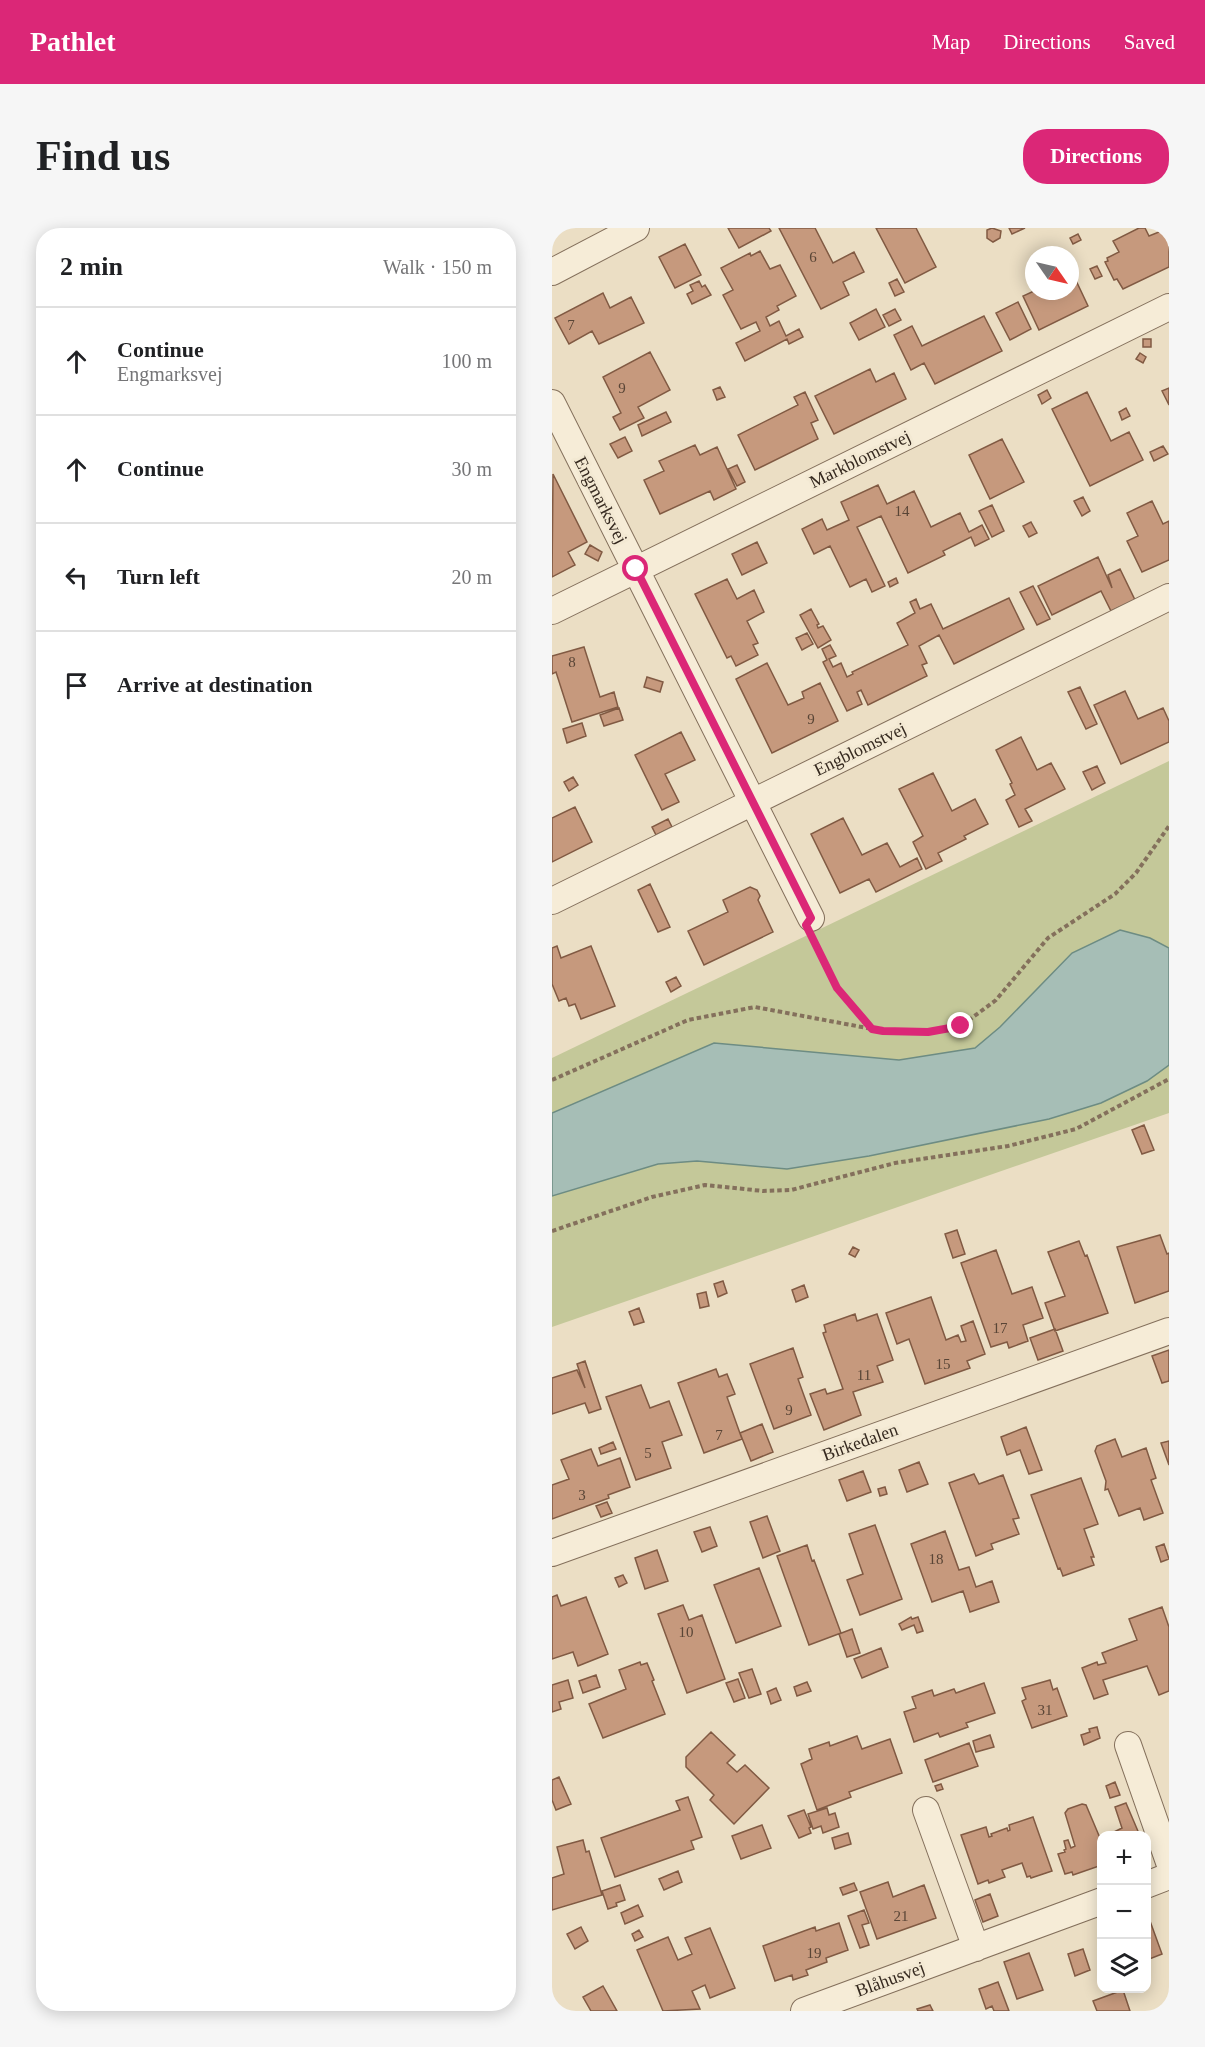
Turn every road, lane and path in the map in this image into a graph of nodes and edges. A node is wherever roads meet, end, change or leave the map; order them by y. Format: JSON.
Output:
{"nodes":[{"id":1,"x":636,"y":228,"type":"edge"},
{"id":2,"x":552,"y":272,"type":"edge"},
{"id":3,"x":1169,"y":307,"type":"edge"},
{"id":4,"x":552,"y":403,"type":"edge"},
{"id":5,"x":636,"y":569,"type":"junction"},
{"id":6,"x":1169,"y":597,"type":"edge"},
{"id":7,"x":552,"y":611,"type":"edge"},
{"id":8,"x":752,"y":802,"type":"junction"},
{"id":9,"x":1169,"y":826,"type":"edge"},
{"id":10,"x":552,"y":901,"type":"edge"},
{"id":11,"x":811,"y":918,"type":"joint"},
{"id":12,"x":872,"y":1029,"type":"junction"},
{"id":13,"x":1169,"y":1079,"type":"edge"},
{"id":14,"x":552,"y":1080,"type":"edge"},
{"id":15,"x":552,"y":1231,"type":"edge"},
{"id":16,"x":1169,"y":1331,"type":"edge"},
{"id":17,"x":552,"y":1554,"type":"edge"},
{"id":18,"x":1128,"y":1745,"type":"dead end"},
{"id":19,"x":926,"y":1810,"type":"dead end"},
{"id":20,"x":1169,"y":1862,"type":"edge"},
{"id":21,"x":1169,"y":1876,"type":"edge"},
{"id":22,"x":1151,"y":1883,"type":"edge"},
{"id":23,"x":1097,"y":1903,"type":"edge"},
{"id":24,"x":976,"y":1948,"type":"junction"},
{"id":25,"x":804,"y":2011,"type":"edge"}],
"edges":[{"from":1,"to":2,"type":"street"},
{"from":3,"to":5,"type":"street","name":"Markblomstvej"},
{"from":4,"to":5,"type":"street","name":"Engmarksvej"},
{"from":5,"to":7,"type":"street","name":"Markblomstvej"},
{"from":5,"to":8,"type":"street","name":"Engmarksvej"},
{"from":6,"to":8,"type":"street","name":"Engblomstvej"},
{"from":8,"to":10,"type":"street","name":"Engblomstvej"},
{"from":8,"to":11,"type":"street","name":"Engmarksvej"},
{"from":9,"to":12,"type":"path"},
{"from":11,"to":12,"type":"path"},
{"from":12,"to":14,"type":"path"},
{"from":13,"to":15,"type":"path"},
{"from":16,"to":17,"type":"street","name":"Birkedalen"},
{"from":18,"to":20,"type":"street"},
{"from":19,"to":24,"type":"street"},
{"from":21,"to":22,"type":"street"},
{"from":23,"to":24,"type":"street","name":"Blåhusvej"},
{"from":24,"to":25,"type":"street","name":"Blåhusvej"}]}
